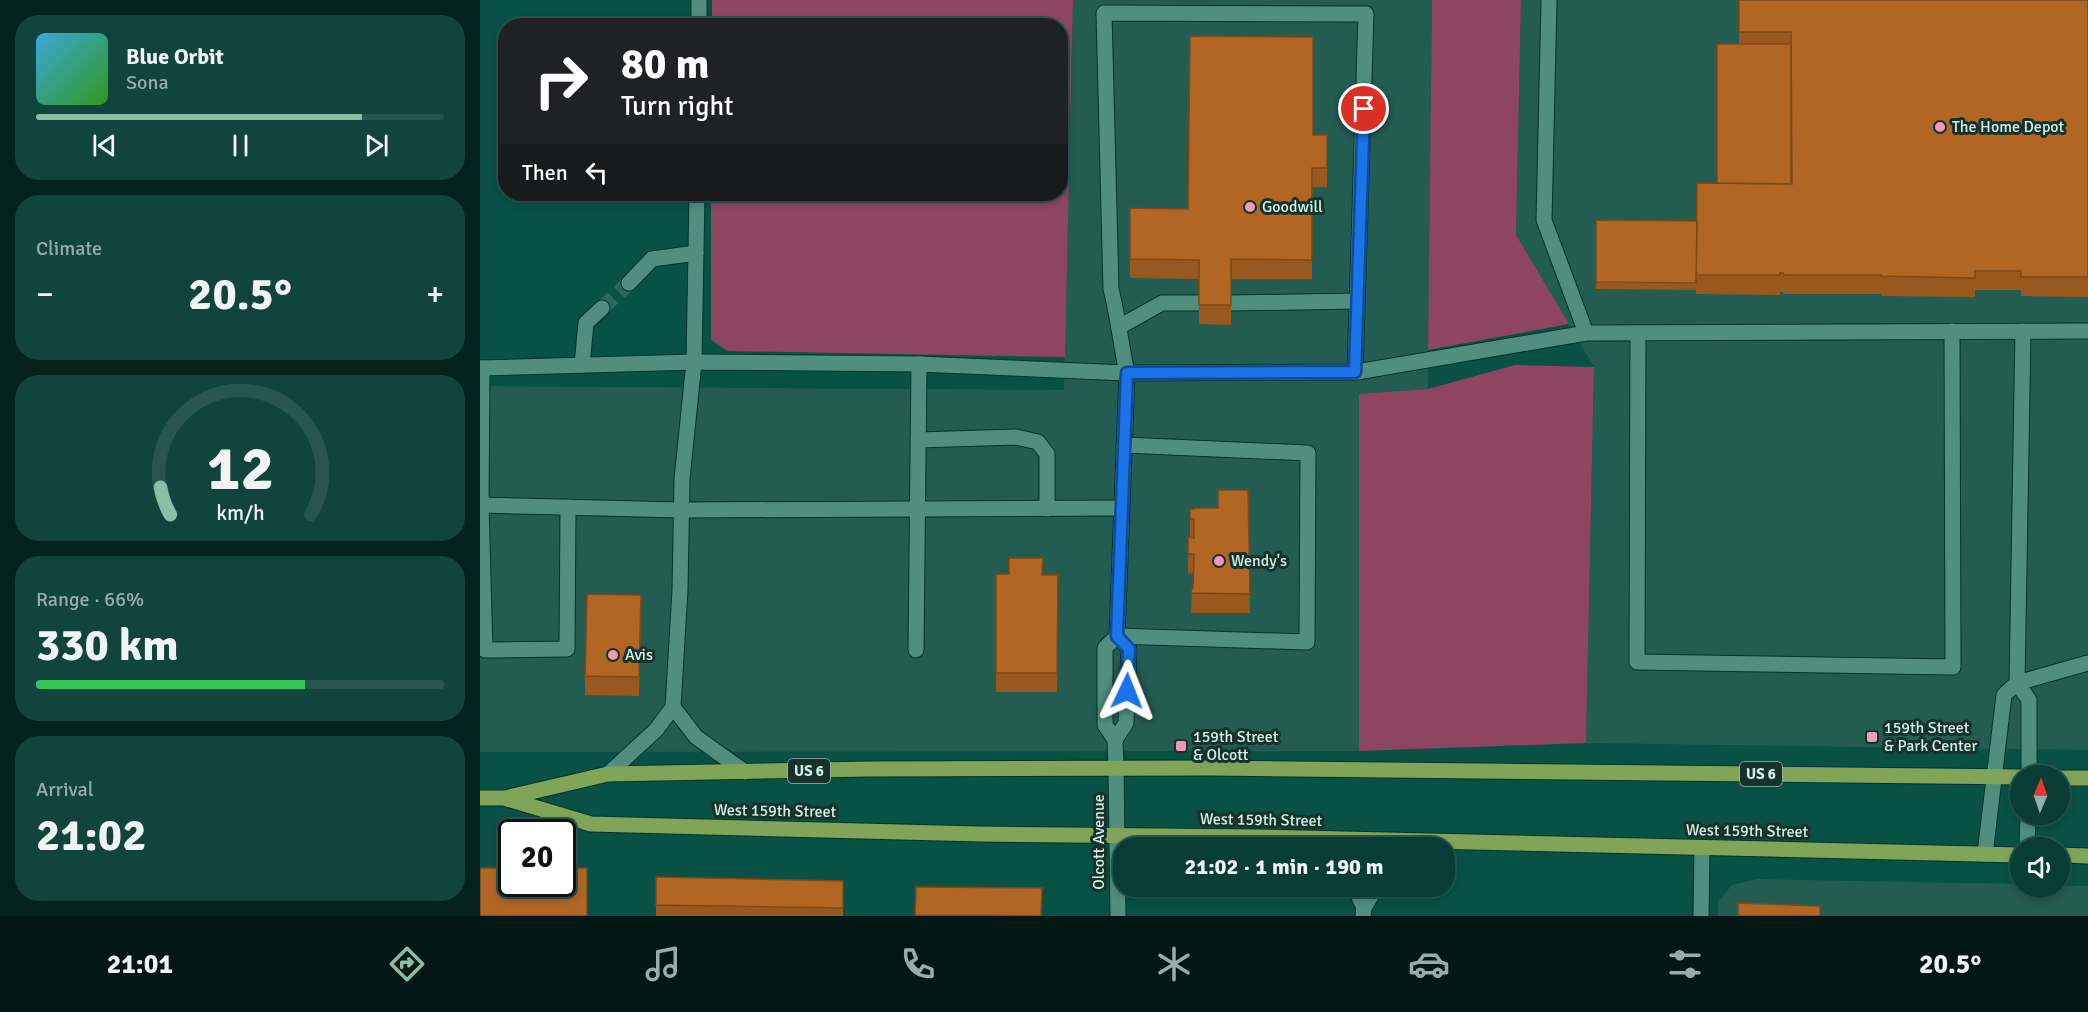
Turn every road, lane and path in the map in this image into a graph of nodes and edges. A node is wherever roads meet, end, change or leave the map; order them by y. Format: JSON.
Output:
{"nodes":[{"id":1,"x":699,"y":0,"type":"edge"},
{"id":2,"x":1549,"y":0,"type":"edge"},
{"id":3,"x":699,"y":18,"type":"edge"},
{"id":4,"x":697,"y":201,"type":"edge"},
{"id":5,"x":696,"y":253,"type":"junction"},
{"id":6,"x":629,"y":282,"type":"tunnel mouth"},
{"id":7,"x":1358,"y":301,"type":"junction"},
{"id":8,"x":1199,"y":303,"type":"edge"},
{"id":9,"x":1231,"y":303,"type":"edge"},
{"id":10,"x":602,"y":308,"type":"tunnel mouth"},
{"id":11,"x":1119,"y":327,"type":"junction"},
{"id":12,"x":1952,"y":331,"type":"junction"},
{"id":13,"x":2023,"y":331,"type":"junction"},
{"id":14,"x":2088,"y":331,"type":"edge"},
{"id":15,"x":1586,"y":333,"type":"junction"},
{"id":16,"x":1638,"y":333,"type":"junction"},
{"id":17,"x":694,"y":362,"type":"junction"},
{"id":18,"x":582,"y":364,"type":"junction"},
{"id":19,"x":919,"y":364,"type":"junction"},
{"id":20,"x":481,"y":368,"type":"edge"},
{"id":21,"x":1355,"y":372,"type":"junction"},
{"id":22,"x":1127,"y":373,"type":"junction"},
{"id":23,"x":918,"y":440,"type":"junction"},
{"id":24,"x":1124,"y":446,"type":"junction"},
{"id":25,"x":481,"y":505,"type":"edge"},
{"id":26,"x":568,"y":507,"type":"junction"},
{"id":27,"x":1047,"y":508,"type":"junction"},
{"id":28,"x":1121,"y":508,"type":"junction"},
{"id":29,"x":917,"y":509,"type":"junction"},
{"id":30,"x":681,"y":510,"type":"junction"},
{"id":31,"x":1117,"y":636,"type":"junction"},
{"id":32,"x":916,"y":650,"type":"dead end"},
{"id":33,"x":2088,"y":663,"type":"edge"},
{"id":34,"x":2017,"y":683,"type":"junction"},
{"id":35,"x":673,"y":707,"type":"junction"},
{"id":36,"x":1115,"y":740,"type":"junction"},
{"id":37,"x":2029,"y":765,"type":"edge"},
{"id":38,"x":1116,"y":768,"type":"junction"},
{"id":39,"x":745,"y":772,"type":"junction"},
{"id":40,"x":608,"y":774,"type":"junction"},
{"id":41,"x":1995,"y":777,"type":"junction"},
{"id":42,"x":2010,"y":777,"type":"edge"},
{"id":43,"x":2070,"y":778,"type":"edge"},
{"id":44,"x":2088,"y":778,"type":"edge"},
{"id":45,"x":480,"y":798,"type":"edge"},
{"id":46,"x":505,"y":798,"type":"junction"},
{"id":47,"x":1118,"y":836,"type":"junction"},
{"id":48,"x":1149,"y":837,"type":"edge"},
{"id":49,"x":1455,"y":845,"type":"edge"},
{"id":50,"x":1702,"y":848,"type":"junction"},
{"id":51,"x":1985,"y":854,"type":"junction"},
{"id":52,"x":2010,"y":855,"type":"edge"},
{"id":53,"x":2070,"y":855,"type":"edge"},
{"id":54,"x":2088,"y":856,"type":"edge"},
{"id":55,"x":1358,"y":897,"type":"edge"},
{"id":56,"x":1372,"y":897,"type":"edge"},
{"id":57,"x":1364,"y":912,"type":"edge"},
{"id":58,"x":1118,"y":916,"type":"edge"},
{"id":59,"x":1701,"y":916,"type":"edge"}],
"edges":[{"from":1,"to":3,"type":"street"},
{"from":2,"to":15,"type":"street"},
{"from":4,"to":5,"type":"street"},
{"from":5,"to":6,"type":"street"},
{"from":5,"to":17,"type":"street"},
{"from":7,"to":9,"type":"street"},
{"from":7,"to":11,"type":"street"},
{"from":7,"to":21,"type":"street"},
{"from":8,"to":11,"type":"street"},
{"from":10,"to":18,"type":"street"},
{"from":11,"to":22,"type":"street"},
{"from":12,"to":13,"type":"street"},
{"from":12,"to":16,"type":"street"},
{"from":12,"to":16,"type":"street"},
{"from":13,"to":14,"type":"street"},
{"from":13,"to":34,"type":"street"},
{"from":15,"to":16,"type":"street"},
{"from":15,"to":21,"type":"street"},
{"from":17,"to":18,"type":"street"},
{"from":17,"to":19,"type":"street"},
{"from":17,"to":30,"type":"street"},
{"from":18,"to":20,"type":"street"},
{"from":19,"to":22,"type":"street"},
{"from":19,"to":23,"type":"street"},
{"from":20,"to":25,"type":"street"},
{"from":21,"to":22,"type":"street"},
{"from":22,"to":24,"type":"street"},
{"from":23,"to":27,"type":"street"},
{"from":23,"to":29,"type":"street"},
{"from":24,"to":28,"type":"street"},
{"from":24,"to":31,"type":"street"},
{"from":25,"to":26,"type":"street"},
{"from":25,"to":26,"type":"street"},
{"from":26,"to":30,"type":"street"},
{"from":27,"to":28,"type":"street"},
{"from":27,"to":29,"type":"street"},
{"from":28,"to":31,"type":"street"},
{"from":29,"to":30,"type":"street"},
{"from":29,"to":32,"type":"street"},
{"from":30,"to":35,"type":"street"},
{"from":31,"to":36,"type":"street"},
{"from":31,"to":36,"type":"street"},
{"from":33,"to":34,"type":"street"},
{"from":34,"to":37,"type":"street"},
{"from":34,"to":41,"type":"street"},
{"from":35,"to":39,"type":"street"},
{"from":35,"to":40,"type":"street"},
{"from":36,"to":38,"type":"street","name":"Olcott Avenue"},
{"from":38,"to":39,"type":"main road","name":"West 159th Street","number":"US 6"},
{"from":38,"to":41,"type":"main road","name":"West 159th Street","number":"US 6"},
{"from":38,"to":47,"type":"street","name":"Olcott Avenue"},
{"from":39,"to":40,"type":"main road","name":"West 159th Street","number":"US 6"},
{"from":40,"to":46,"type":"main road","name":"West 159th Street","number":"US 6"},
{"from":41,"to":42,"type":"main road","name":"West 159th Street","number":"US 6"},
{"from":41,"to":51,"type":"street"},
{"from":43,"to":44,"type":"main road"},
{"from":45,"to":46,"type":"main road","name":"West 159th Street","number":"US 6"},
{"from":46,"to":47,"type":"main road","name":"West 159th Street","number":"US 6"},
{"from":47,"to":48,"type":"main road","name":"West 159th Street","number":"US 6"},
{"from":47,"to":58,"type":"street","name":"Olcott Avenue"},
{"from":49,"to":50,"type":"main road","name":"West 159th Street","number":"US 6"},
{"from":50,"to":51,"type":"main road","name":"West 159th Street","number":"US 6"},
{"from":50,"to":59,"type":"street"},
{"from":51,"to":52,"type":"main road","name":"West 159th Street","number":"US 6"},
{"from":53,"to":54,"type":"main road"},
{"from":55,"to":57,"type":"street"},
{"from":56,"to":57,"type":"street"}]}
